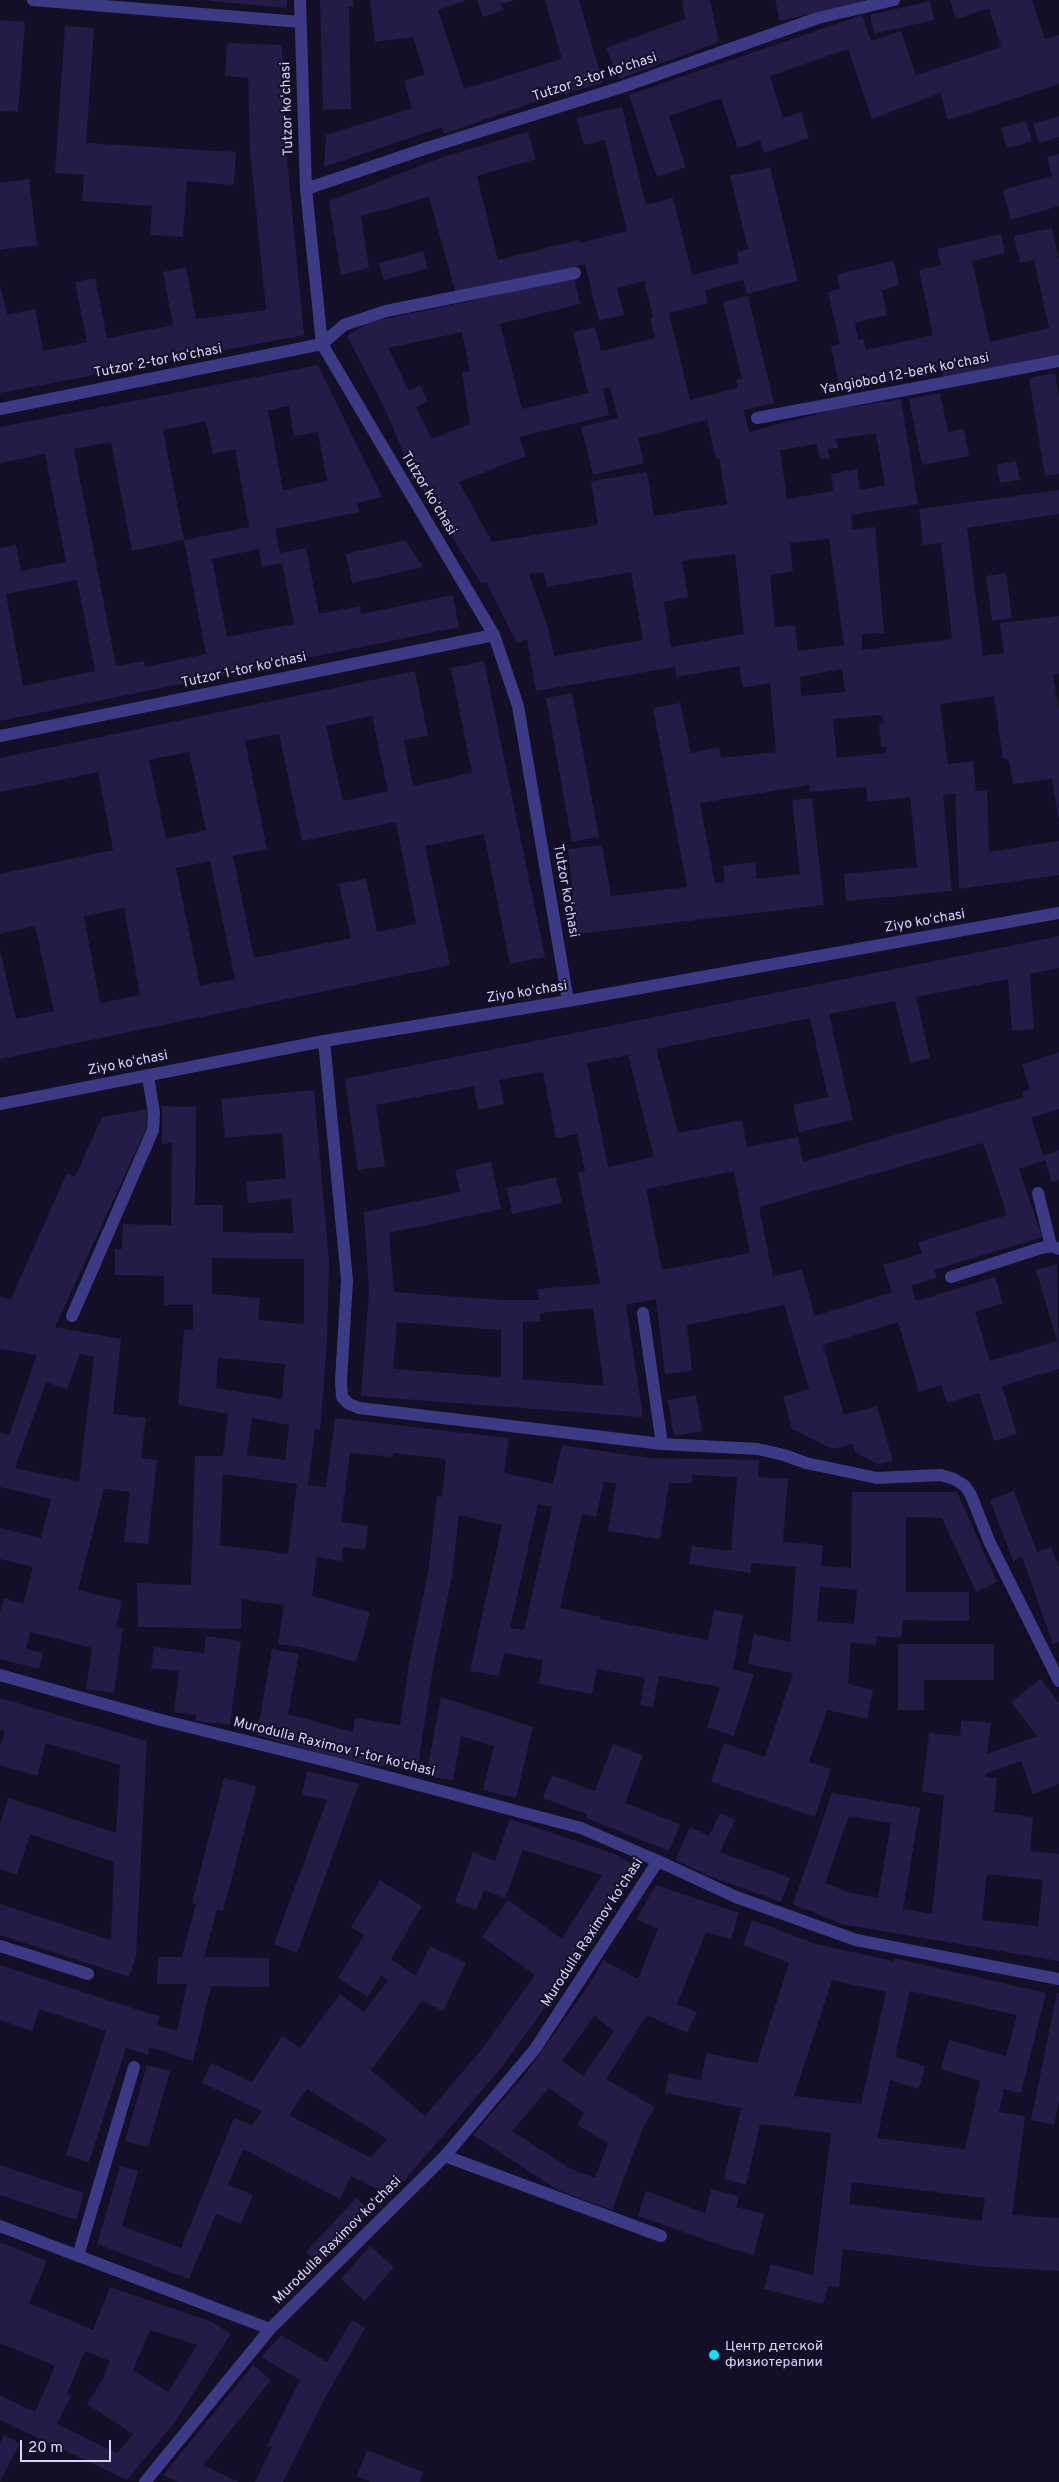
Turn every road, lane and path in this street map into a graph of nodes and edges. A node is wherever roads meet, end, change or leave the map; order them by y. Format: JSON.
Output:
{"nodes":[{"id":1,"x":33,"y":0,"type":"edge"},
{"id":2,"x":300,"y":0,"type":"edge"},
{"id":3,"x":894,"y":0,"type":"edge"},
{"id":4,"x":300,"y":22,"type":"junction"},
{"id":5,"x":306,"y":189,"type":"junction"},
{"id":6,"x":575,"y":272,"type":"dead end"},
{"id":7,"x":322,"y":344,"type":"junction"},
{"id":8,"x":1059,"y":361,"type":"edge"},
{"id":9,"x":0,"y":409,"type":"edge"},
{"id":10,"x":758,"y":418,"type":"dead end"},
{"id":11,"x":494,"y":635,"type":"junction"},
{"id":12,"x":0,"y":736,"type":"edge"},
{"id":13,"x":1059,"y":913,"type":"edge"},
{"id":14,"x":568,"y":1001,"type":"junction"},
{"id":15,"x":324,"y":1042,"type":"junction"},
{"id":16,"x":148,"y":1076,"type":"junction"},
{"id":17,"x":0,"y":1104,"type":"edge"},
{"id":18,"x":1038,"y":1193,"type":"dead end"},
{"id":19,"x":1055,"y":1247,"type":"edge"},
{"id":20,"x":951,"y":1277,"type":"dead end"},
{"id":21,"x":643,"y":1313,"type":"dead end"},
{"id":22,"x":72,"y":1316,"type":"dead end"},
{"id":23,"x":662,"y":1444,"type":"junction"},
{"id":24,"x":0,"y":1675,"type":"edge"},
{"id":25,"x":1059,"y":1681,"type":"edge"},
{"id":26,"x":658,"y":1861,"type":"junction"},
{"id":27,"x":0,"y":1946,"type":"edge"},
{"id":28,"x":88,"y":1974,"type":"dead end"},
{"id":29,"x":1059,"y":1979,"type":"edge"},
{"id":30,"x":134,"y":2067,"type":"dead end"},
{"id":31,"x":445,"y":2156,"type":"junction"},
{"id":32,"x":0,"y":2226,"type":"edge"},
{"id":33,"x":661,"y":2236,"type":"dead end"},
{"id":34,"x":78,"y":2256,"type":"junction"},
{"id":35,"x":270,"y":2329,"type":"junction"},
{"id":36,"x":145,"y":2482,"type":"edge"}],
"edges":[{"from":1,"to":4,"type":"street"},
{"from":2,"to":4,"type":"street","name":"Tutzor koʻchasi"},
{"from":3,"to":5,"type":"street","name":"Tutzor 3-tor koʻchasi"},
{"from":4,"to":5,"type":"street","name":"Tutzor koʻchasi"},
{"from":5,"to":7,"type":"street","name":"Tutzor koʻchasi"},
{"from":6,"to":7,"type":"street"},
{"from":7,"to":9,"type":"street","name":"Tutzor 2-tor koʻchasi"},
{"from":7,"to":11,"type":"street","name":"Tutzor koʻchasi"},
{"from":8,"to":10,"type":"street","name":"Yangiobod 12-berk koʻchasi"},
{"from":11,"to":12,"type":"street","name":"Tutzor 1-tor koʻchasi"},
{"from":11,"to":14,"type":"street","name":"Tutzor koʻchasi"},
{"from":13,"to":14,"type":"street","name":"Ziyo koʻchasi"},
{"from":14,"to":15,"type":"street","name":"Ziyo koʻchasi"},
{"from":15,"to":16,"type":"street","name":"Ziyo koʻchasi"},
{"from":15,"to":23,"type":"street"},
{"from":16,"to":17,"type":"street","name":"Ziyo koʻchasi"},
{"from":16,"to":22,"type":"street"},
{"from":18,"to":19,"type":"street"},
{"from":19,"to":20,"type":"street"},
{"from":21,"to":23,"type":"street"},
{"from":23,"to":25,"type":"street"},
{"from":24,"to":26,"type":"street","name":"Murodulla Raximov 1-tor koʻchasi"},
{"from":26,"to":29,"type":"street","name":"Murodulla Raximov koʻchasi"},
{"from":26,"to":31,"type":"street","name":"Murodulla Raximov koʻchasi"},
{"from":27,"to":28,"type":"street"},
{"from":30,"to":34,"type":"street"},
{"from":31,"to":33,"type":"street"},
{"from":31,"to":35,"type":"street","name":"Murodulla Raximov koʻchasi"},
{"from":32,"to":34,"type":"street"},
{"from":34,"to":35,"type":"street"},
{"from":35,"to":36,"type":"street","name":"Murodulla Raximov koʻchasi"}]}
